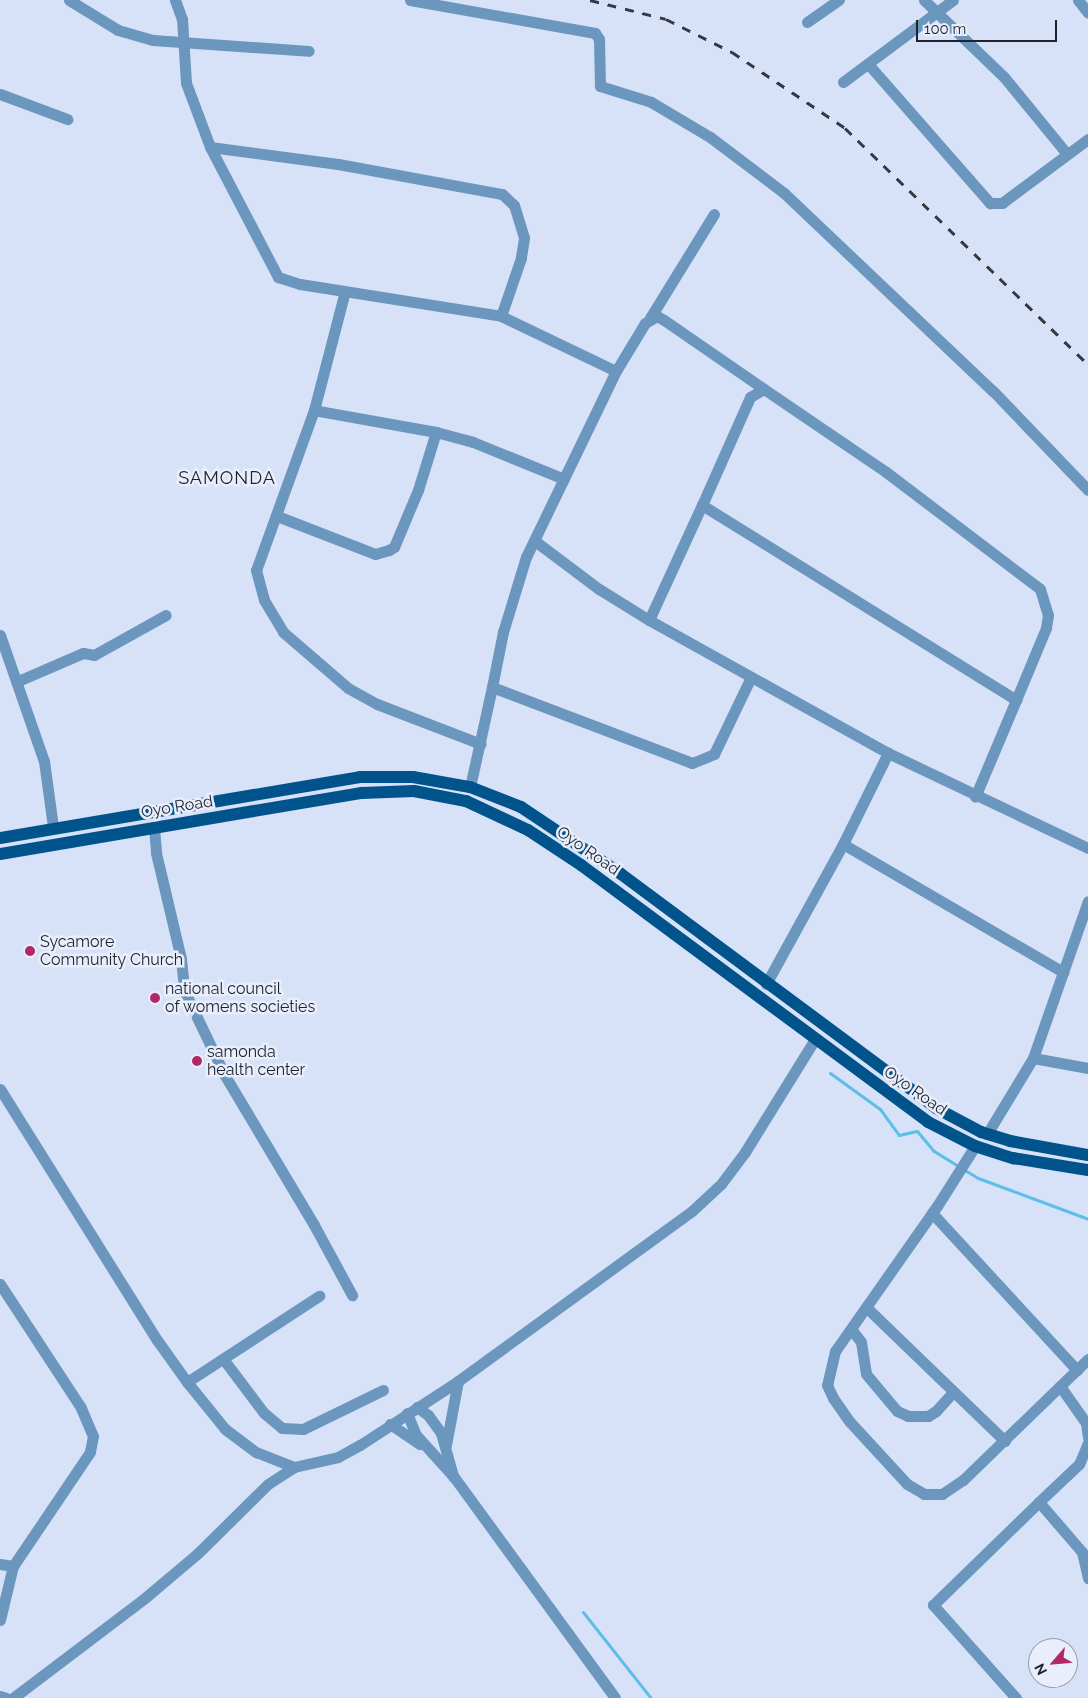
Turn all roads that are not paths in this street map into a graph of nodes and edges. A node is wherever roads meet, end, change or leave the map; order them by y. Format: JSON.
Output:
{"nodes":[{"id":1,"x":69,"y":0,"type":"edge"},
{"id":2,"x":175,"y":0,"type":"edge"},
{"id":3,"x":410,"y":0,"type":"edge"},
{"id":4,"x":839,"y":0,"type":"edge"},
{"id":5,"x":924,"y":0,"type":"edge"},
{"id":6,"x":953,"y":0,"type":"edge"},
{"id":7,"x":1078,"y":0,"type":"edge"},
{"id":8,"x":1088,"y":12,"type":"edge"},
{"id":9,"x":934,"y":13,"type":"junction"},
{"id":10,"x":807,"y":22,"type":"dead end"},
{"id":11,"x":184,"y":42,"type":"junction"},
{"id":12,"x":308,"y":51,"type":"dead end"},
{"id":13,"x":869,"y":65,"type":"junction"},
{"id":14,"x":843,"y":82,"type":"dead end"},
{"id":15,"x":0,"y":94,"type":"edge"},
{"id":16,"x":67,"y":120,"type":"dead end"},
{"id":17,"x":1088,"y":139,"type":"edge"},
{"id":18,"x":210,"y":147,"type":"junction"},
{"id":19,"x":1067,"y":154,"type":"junction"},
{"id":20,"x":714,"y":214,"type":"dead end"},
{"id":21,"x":344,"y":290,"type":"junction"},
{"id":22,"x":501,"y":316,"type":"junction"},
{"id":23,"x":650,"y":318,"type":"junction"},
{"id":24,"x":616,"y":371,"type":"junction"},
{"id":25,"x":764,"y":389,"type":"junction"},
{"id":26,"x":314,"y":410,"type":"junction"},
{"id":27,"x":436,"y":432,"type":"junction"},
{"id":28,"x":564,"y":479,"type":"junction"},
{"id":29,"x":1088,"y":490,"type":"edge"},
{"id":30,"x":702,"y":505,"type":"junction"},
{"id":31,"x":277,"y":516,"type":"junction"},
{"id":32,"x":535,"y":541,"type":"junction"},
{"id":33,"x":166,"y":615,"type":"dead end"},
{"id":34,"x":649,"y":620,"type":"junction"},
{"id":35,"x":0,"y":635,"type":"edge"},
{"id":36,"x":751,"y":677,"type":"junction"},
{"id":37,"x":18,"y":681,"type":"junction"},
{"id":38,"x":492,"y":687,"type":"junction"},
{"id":39,"x":1016,"y":700,"type":"junction"},
{"id":40,"x":481,"y":744,"type":"junction"},
{"id":41,"x":888,"y":753,"type":"junction"},
{"id":42,"x":470,"y":787,"type":"junction"},
{"id":43,"x":975,"y":797,"type":"junction"},
{"id":44,"x":53,"y":827,"type":"junction"},
{"id":45,"x":154,"y":828,"type":"junction"},
{"id":46,"x":0,"y":838,"type":"edge"},
{"id":47,"x":843,"y":844,"type":"junction"},
{"id":48,"x":1088,"y":848,"type":"edge"},
{"id":49,"x":0,"y":854,"type":"edge"},
{"id":50,"x":1088,"y":901,"type":"edge"},
{"id":51,"x":1063,"y":972,"type":"junction"},
{"id":52,"x":766,"y":984,"type":"junction"},
{"id":53,"x":815,"y":1039,"type":"junction"},
{"id":54,"x":1033,"y":1058,"type":"junction"},
{"id":55,"x":1088,"y":1068,"type":"edge"},
{"id":56,"x":0,"y":1088,"type":"edge"},
{"id":57,"x":987,"y":1134,"type":"junction"},
{"id":58,"x":975,"y":1146,"type":"junction"},
{"id":59,"x":1088,"y":1155,"type":"edge"},
{"id":60,"x":1088,"y":1170,"type":"edge"},
{"id":61,"x":932,"y":1213,"type":"junction"},
{"id":62,"x":0,"y":1284,"type":"edge"},
{"id":63,"x":352,"y":1295,"type":"dead end"},
{"id":64,"x":319,"y":1296,"type":"dead end"},
{"id":65,"x":866,"y":1307,"type":"junction"},
{"id":66,"x":851,"y":1329,"type":"junction"},
{"id":67,"x":1088,"y":1359,"type":"edge"},
{"id":68,"x":224,"y":1360,"type":"junction"},
{"id":69,"x":1077,"y":1370,"type":"junction"},
{"id":70,"x":458,"y":1381,"type":"junction"},
{"id":71,"x":187,"y":1382,"type":"junction"},
{"id":72,"x":1060,"y":1386,"type":"junction"},
{"id":73,"x":383,"y":1390,"type":"dead end"},
{"id":74,"x":953,"y":1392,"type":"junction"},
{"id":75,"x":412,"y":1410,"type":"junction"},
{"id":76,"x":390,"y":1424,"type":"junction"},
{"id":77,"x":1088,"y":1437,"type":"edge"},
{"id":78,"x":1005,"y":1441,"type":"junction"},
{"id":79,"x":1088,"y":1443,"type":"edge"},
{"id":80,"x":446,"y":1445,"type":"junction"},
{"id":81,"x":428,"y":1449,"type":"junction"},
{"id":82,"x":294,"y":1467,"type":"junction"},
{"id":83,"x":454,"y":1477,"type":"junction"},
{"id":84,"x":1039,"y":1502,"type":"junction"},
{"id":85,"x":0,"y":1564,"type":"edge"},
{"id":86,"x":13,"y":1566,"type":"junction"},
{"id":87,"x":1088,"y":1578,"type":"edge"},
{"id":88,"x":0,"y":1620,"type":"edge"},
{"id":89,"x":0,"y":1696,"type":"edge"},
{"id":90,"x":6,"y":1698,"type":"edge"},
{"id":91,"x":13,"y":1698,"type":"edge"},
{"id":92,"x":615,"y":1698,"type":"edge"},
{"id":93,"x":1016,"y":1698,"type":"edge"}],
"edges":[{"from":1,"to":11,"type":"street"},
{"from":2,"to":11,"type":"street"},
{"from":3,"to":29,"type":"street"},
{"from":4,"to":10,"type":"street"},
{"from":5,"to":9,"type":"street"},
{"from":6,"to":9,"type":"street"},
{"from":7,"to":8,"type":"street"},
{"from":9,"to":13,"type":"street"},
{"from":9,"to":19,"type":"street"},
{"from":11,"to":12,"type":"street"},
{"from":11,"to":18,"type":"street"},
{"from":13,"to":14,"type":"street"},
{"from":13,"to":19,"type":"street"},
{"from":15,"to":16,"type":"street"},
{"from":17,"to":19,"type":"street"},
{"from":18,"to":21,"type":"street"},
{"from":18,"to":22,"type":"street"},
{"from":20,"to":23,"type":"street"},
{"from":21,"to":22,"type":"street"},
{"from":21,"to":26,"type":"street"},
{"from":22,"to":24,"type":"street"},
{"from":23,"to":24,"type":"street"},
{"from":23,"to":25,"type":"street"},
{"from":24,"to":28,"type":"street"},
{"from":25,"to":30,"type":"street"},
{"from":25,"to":39,"type":"street"},
{"from":26,"to":27,"type":"street"},
{"from":26,"to":31,"type":"street"},
{"from":27,"to":28,"type":"street"},
{"from":27,"to":31,"type":"street"},
{"from":28,"to":32,"type":"street"},
{"from":30,"to":34,"type":"street"},
{"from":30,"to":39,"type":"street"},
{"from":31,"to":40,"type":"street"},
{"from":32,"to":34,"type":"street"},
{"from":32,"to":38,"type":"street"},
{"from":33,"to":37,"type":"street"},
{"from":34,"to":36,"type":"street"},
{"from":35,"to":37,"type":"street"},
{"from":36,"to":38,"type":"street"},
{"from":36,"to":41,"type":"street"},
{"from":37,"to":44,"type":"street"},
{"from":38,"to":40,"type":"street"},
{"from":39,"to":43,"type":"street"},
{"from":40,"to":42,"type":"street"},
{"from":41,"to":43,"type":"street"},
{"from":41,"to":47,"type":"street"},
{"from":42,"to":44,"type":"main road","name":"Oyo Road"},
{"from":42,"to":52,"type":"main road","name":"Oyo Road"},
{"from":43,"to":48,"type":"street"},
{"from":44,"to":46,"type":"main road","name":"Oyo Road"},
{"from":45,"to":49,"type":"main road","name":"Oyo Road"},
{"from":45,"to":53,"type":"main road","name":"Oyo Road"},
{"from":45,"to":63,"type":"street"},
{"from":47,"to":51,"type":"street"},
{"from":47,"to":52,"type":"street"},
{"from":50,"to":51,"type":"street"},
{"from":51,"to":54,"type":"street"},
{"from":52,"to":57,"type":"main road","name":"Oyo Road"},
{"from":53,"to":58,"type":"main road","name":"Oyo Road"},
{"from":53,"to":70,"type":"street"},
{"from":54,"to":55,"type":"street"},
{"from":54,"to":57,"type":"street"},
{"from":56,"to":71,"type":"street"},
{"from":57,"to":59,"type":"main road","name":"Oyo Road"},
{"from":58,"to":60,"type":"main road","name":"Oyo Road"},
{"from":58,"to":61,"type":"street"},
{"from":61,"to":65,"type":"street"},
{"from":61,"to":69,"type":"street"},
{"from":62,"to":86,"type":"street"},
{"from":64,"to":68,"type":"street"},
{"from":65,"to":66,"type":"street"},
{"from":65,"to":74,"type":"street"},
{"from":66,"to":74,"type":"street"},
{"from":66,"to":78,"type":"street"},
{"from":67,"to":69,"type":"street"},
{"from":68,"to":71,"type":"street"},
{"from":68,"to":73,"type":"street"},
{"from":69,"to":72,"type":"street"},
{"from":70,"to":75,"type":"street"},
{"from":70,"to":80,"type":"street"},
{"from":71,"to":82,"type":"street"},
{"from":72,"to":77,"type":"street"},
{"from":72,"to":78,"type":"street"},
{"from":74,"to":78,"type":"street"},
{"from":75,"to":76,"type":"street"},
{"from":75,"to":80,"type":"street"},
{"from":75,"to":81,"type":"street"},
{"from":76,"to":81,"type":"street"},
{"from":76,"to":82,"type":"street"},
{"from":79,"to":84,"type":"street"},
{"from":80,"to":83,"type":"street"},
{"from":81,"to":83,"type":"street"},
{"from":82,"to":91,"type":"street"},
{"from":83,"to":92,"type":"street"},
{"from":84,"to":87,"type":"street"},
{"from":84,"to":93,"type":"street"},
{"from":85,"to":86,"type":"street"},
{"from":86,"to":88,"type":"street"},
{"from":89,"to":90,"type":"street"}]}
